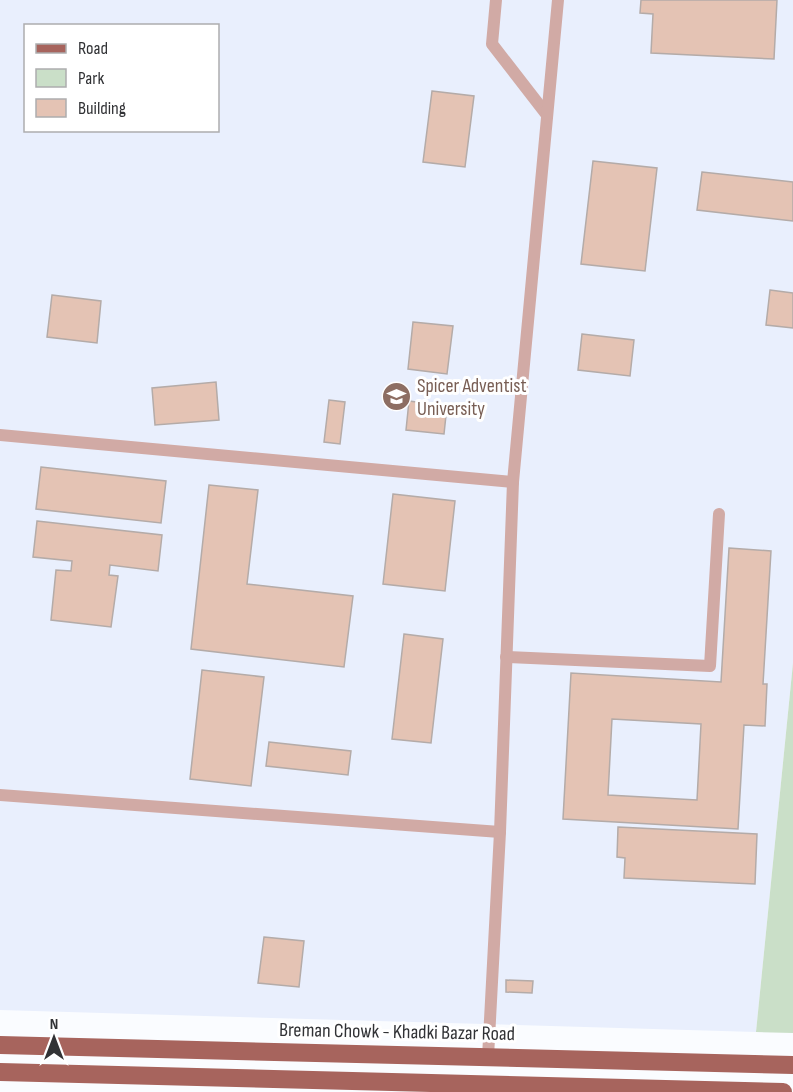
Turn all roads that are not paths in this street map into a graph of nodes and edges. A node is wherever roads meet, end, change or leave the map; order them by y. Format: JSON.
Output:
{"nodes":[{"id":1,"x":496,"y":0,"type":"edge"},
{"id":2,"x":558,"y":0,"type":"edge"},
{"id":3,"x":547,"y":115,"type":"junction"},
{"id":4,"x":0,"y":435,"type":"edge"},
{"id":5,"x":513,"y":483,"type":"junction"},
{"id":6,"x":719,"y":514,"type":"dead end"},
{"id":7,"x":506,"y":657,"type":"junction"},
{"id":8,"x":0,"y":795,"type":"edge"},
{"id":9,"x":500,"y":832,"type":"junction"},
{"id":10,"x":0,"y":1045,"type":"edge"},
{"id":11,"x":488,"y":1057,"type":"junction"},
{"id":12,"x":793,"y":1065,"type":"edge"},
{"id":13,"x":0,"y":1072,"type":"edge"},
{"id":14,"x":240,"y":1085,"type":"edge"},
{"id":15,"x":276,"y":1085,"type":"edge"},
{"id":16,"x":783,"y":1092,"type":"edge"}],
"edges":[{"from":1,"to":3,"type":"lane"},
{"from":2,"to":3,"type":"lane"},
{"from":3,"to":5,"type":"lane"},
{"from":4,"to":5,"type":"lane"},
{"from":5,"to":7,"type":"lane"},
{"from":6,"to":7,"type":"lane"},
{"from":7,"to":9,"type":"lane"},
{"from":8,"to":9,"type":"lane"},
{"from":9,"to":11,"type":"lane"},
{"from":10,"to":11,"type":"main road","name":"Breman Chowk - Khadki Bazar Road"},
{"from":11,"to":12,"type":"main road","name":"Breman Chowk - Khadki Bazar Road"},
{"from":13,"to":14,"type":"main road"},
{"from":14,"to":15,"type":"main road"},
{"from":15,"to":16,"type":"main road"}]}
